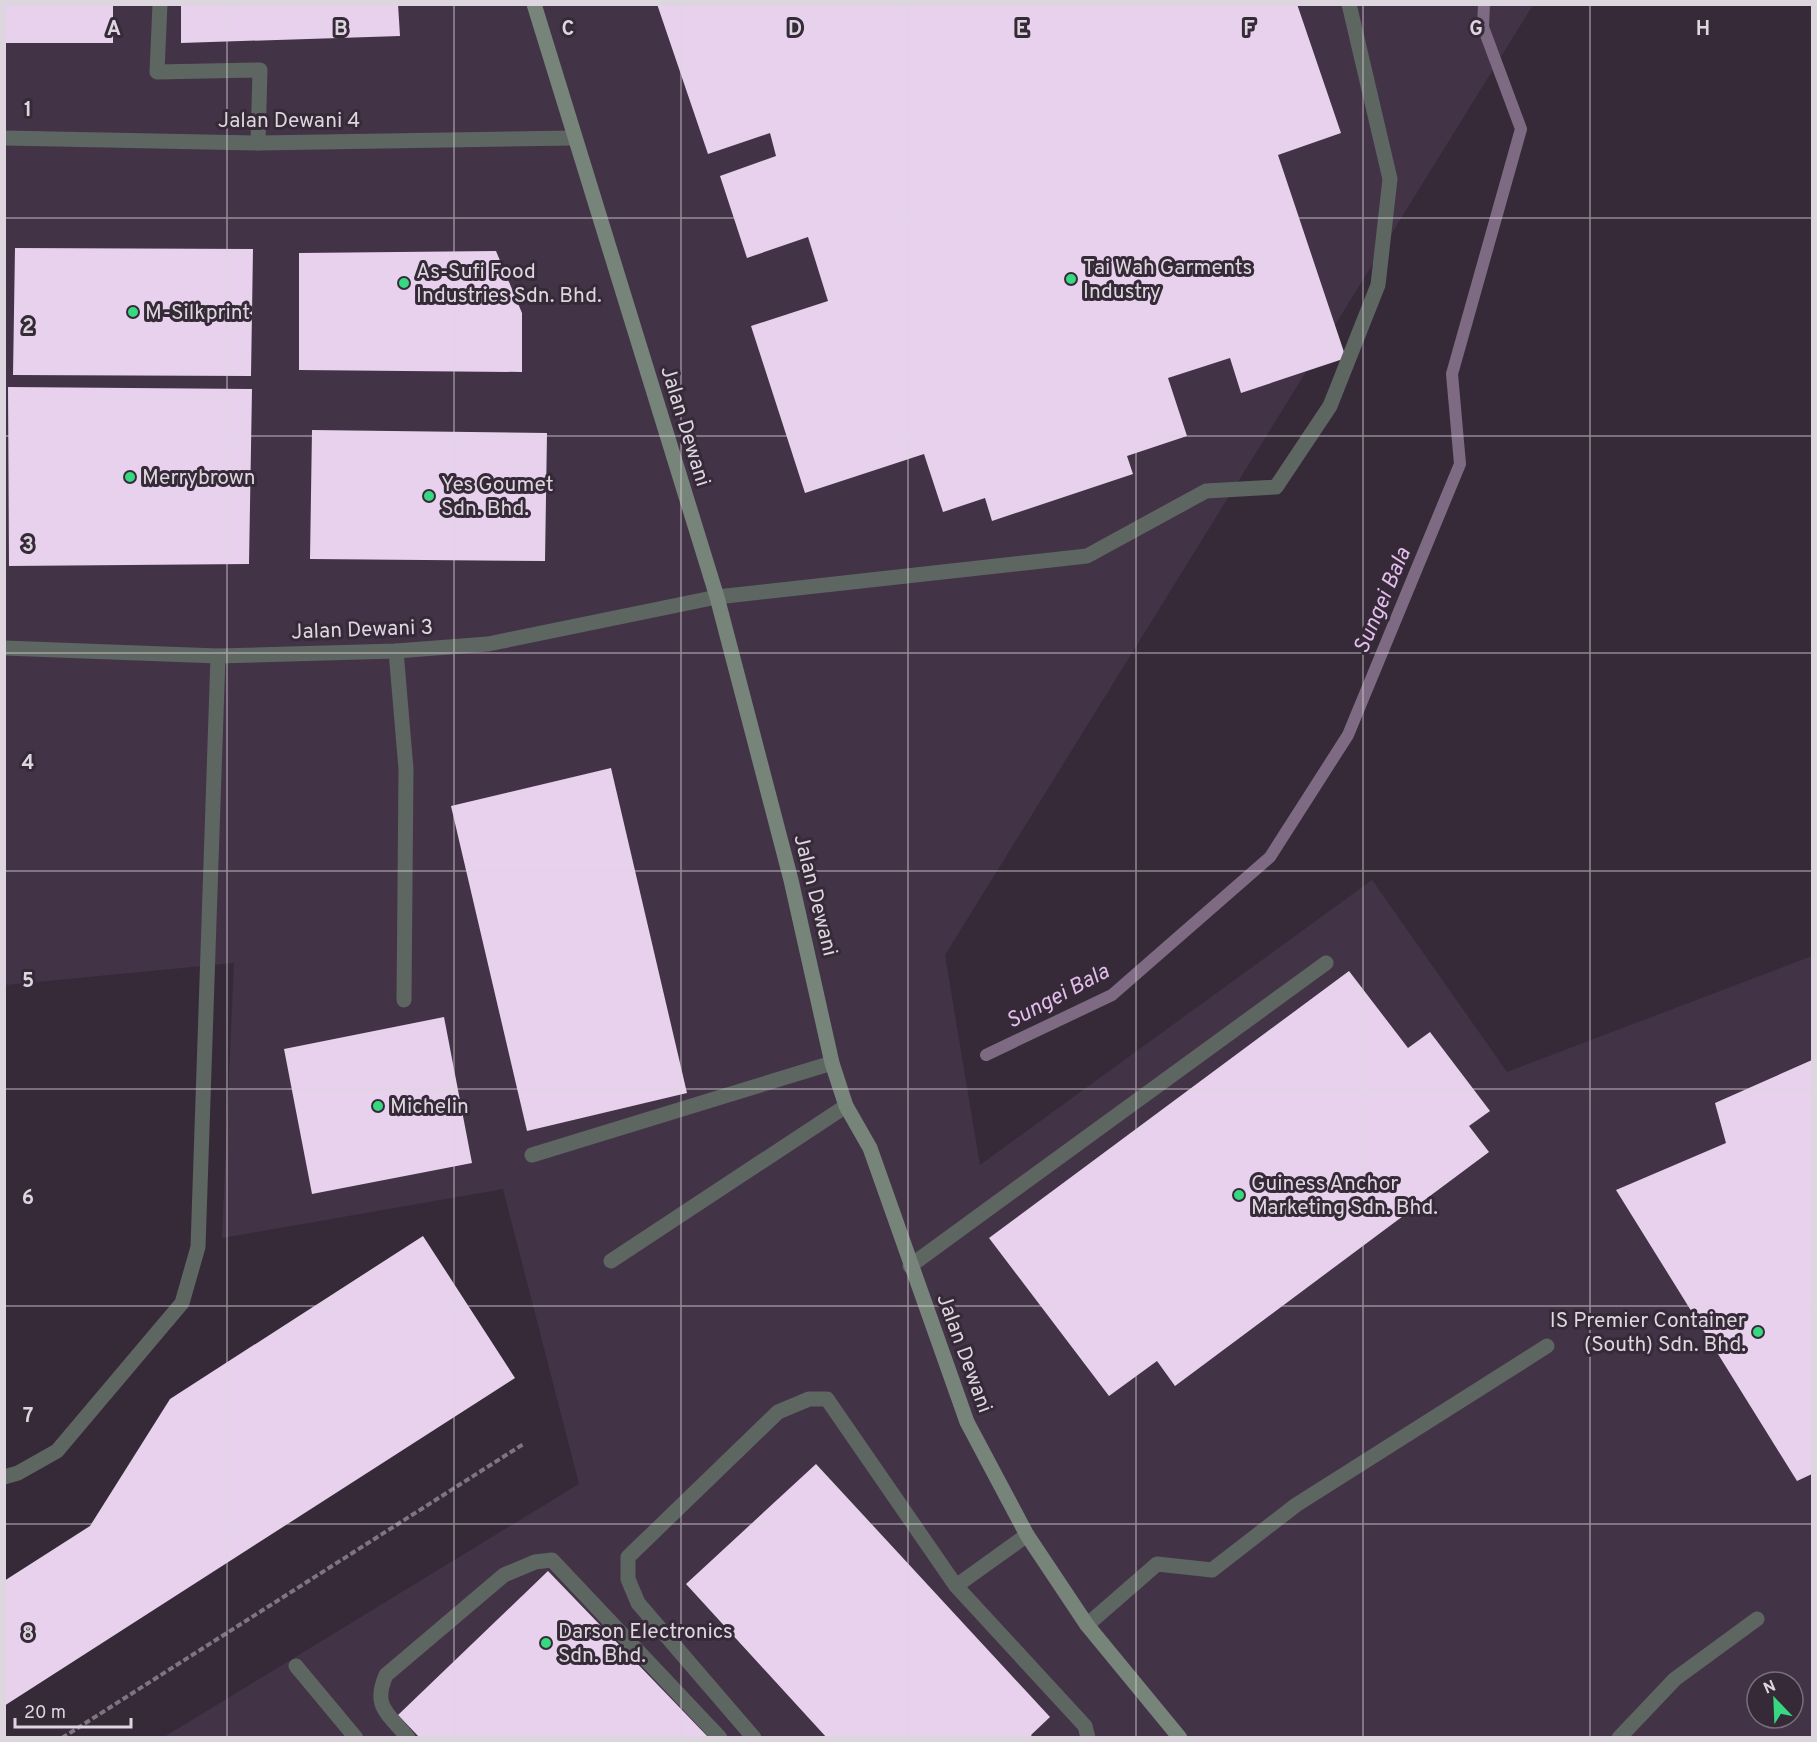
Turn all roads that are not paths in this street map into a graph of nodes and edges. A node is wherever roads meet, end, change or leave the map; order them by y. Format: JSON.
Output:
{"nodes":[{"id":1,"x":160,"y":4,"type":"edge"},
{"id":2,"x":534,"y":4,"type":"edge"},
{"id":3,"x":1349,"y":4,"type":"edge"},
{"id":4,"x":4,"y":138,"type":"edge"},
{"id":5,"x":574,"y":138,"type":"junction"},
{"id":6,"x":258,"y":143,"type":"junction"},
{"id":7,"x":717,"y":597,"type":"junction"},
{"id":8,"x":4,"y":648,"type":"edge"},
{"id":9,"x":396,"y":651,"type":"junction"},
{"id":10,"x":218,"y":656,"type":"junction"},
{"id":11,"x":1326,"y":963,"type":"dead end"},
{"id":12,"x":404,"y":1000,"type":"dead end"},
{"id":13,"x":832,"y":1063,"type":"junction"},
{"id":14,"x":846,"y":1106,"type":"junction"},
{"id":15,"x":532,"y":1155,"type":"dead end"},
{"id":16,"x":611,"y":1261,"type":"dead end"},
{"id":17,"x":910,"y":1266,"type":"junction"},
{"id":18,"x":1547,"y":1346,"type":"dead end"},
{"id":19,"x":4,"y":1477,"type":"edge"},
{"id":20,"x":1027,"y":1535,"type":"junction"},
{"id":21,"x":956,"y":1586,"type":"junction"},
{"id":22,"x":1757,"y":1619,"type":"dead end"},
{"id":23,"x":1087,"y":1625,"type":"junction"},
{"id":24,"x":296,"y":1666,"type":"dead end"},
{"id":25,"x":356,"y":1737,"type":"edge"},
{"id":26,"x":408,"y":1737,"type":"edge"},
{"id":27,"x":720,"y":1737,"type":"edge"},
{"id":28,"x":754,"y":1737,"type":"edge"},
{"id":29,"x":1088,"y":1737,"type":"edge"},
{"id":30,"x":1180,"y":1737,"type":"edge"},
{"id":31,"x":1619,"y":1737,"type":"edge"}],
"edges":[{"from":1,"to":6,"type":"street"},
{"from":2,"to":5,"type":"street","name":"Jalan Dewani"},
{"from":3,"to":7,"type":"street","name":"Jalan Dewani 3"},
{"from":4,"to":6,"type":"street","name":"Jalan Dewani 4"},
{"from":5,"to":6,"type":"street","name":"Jalan Dewani 4"},
{"from":5,"to":7,"type":"street","name":"Jalan Dewani"},
{"from":7,"to":9,"type":"street","name":"Jalan Dewani 3"},
{"from":7,"to":13,"type":"street","name":"Jalan Dewani"},
{"from":8,"to":10,"type":"street","name":"Jalan Dewani 3"},
{"from":9,"to":10,"type":"street","name":"Jalan Dewani 3"},
{"from":9,"to":12,"type":"street"},
{"from":10,"to":19,"type":"street"},
{"from":11,"to":17,"type":"street"},
{"from":13,"to":14,"type":"street","name":"Jalan Dewani"},
{"from":13,"to":15,"type":"street"},
{"from":14,"to":16,"type":"street"},
{"from":14,"to":17,"type":"street","name":"Jalan Dewani"},
{"from":17,"to":20,"type":"street","name":"Jalan Dewani"},
{"from":18,"to":23,"type":"street"},
{"from":20,"to":21,"type":"street"},
{"from":20,"to":23,"type":"street","name":"Jalan Dewani"},
{"from":21,"to":28,"type":"street"},
{"from":21,"to":29,"type":"street"},
{"from":22,"to":31,"type":"street"},
{"from":23,"to":30,"type":"street","name":"Jalan Dewani"},
{"from":24,"to":25,"type":"street"},
{"from":26,"to":27,"type":"street"}]}
